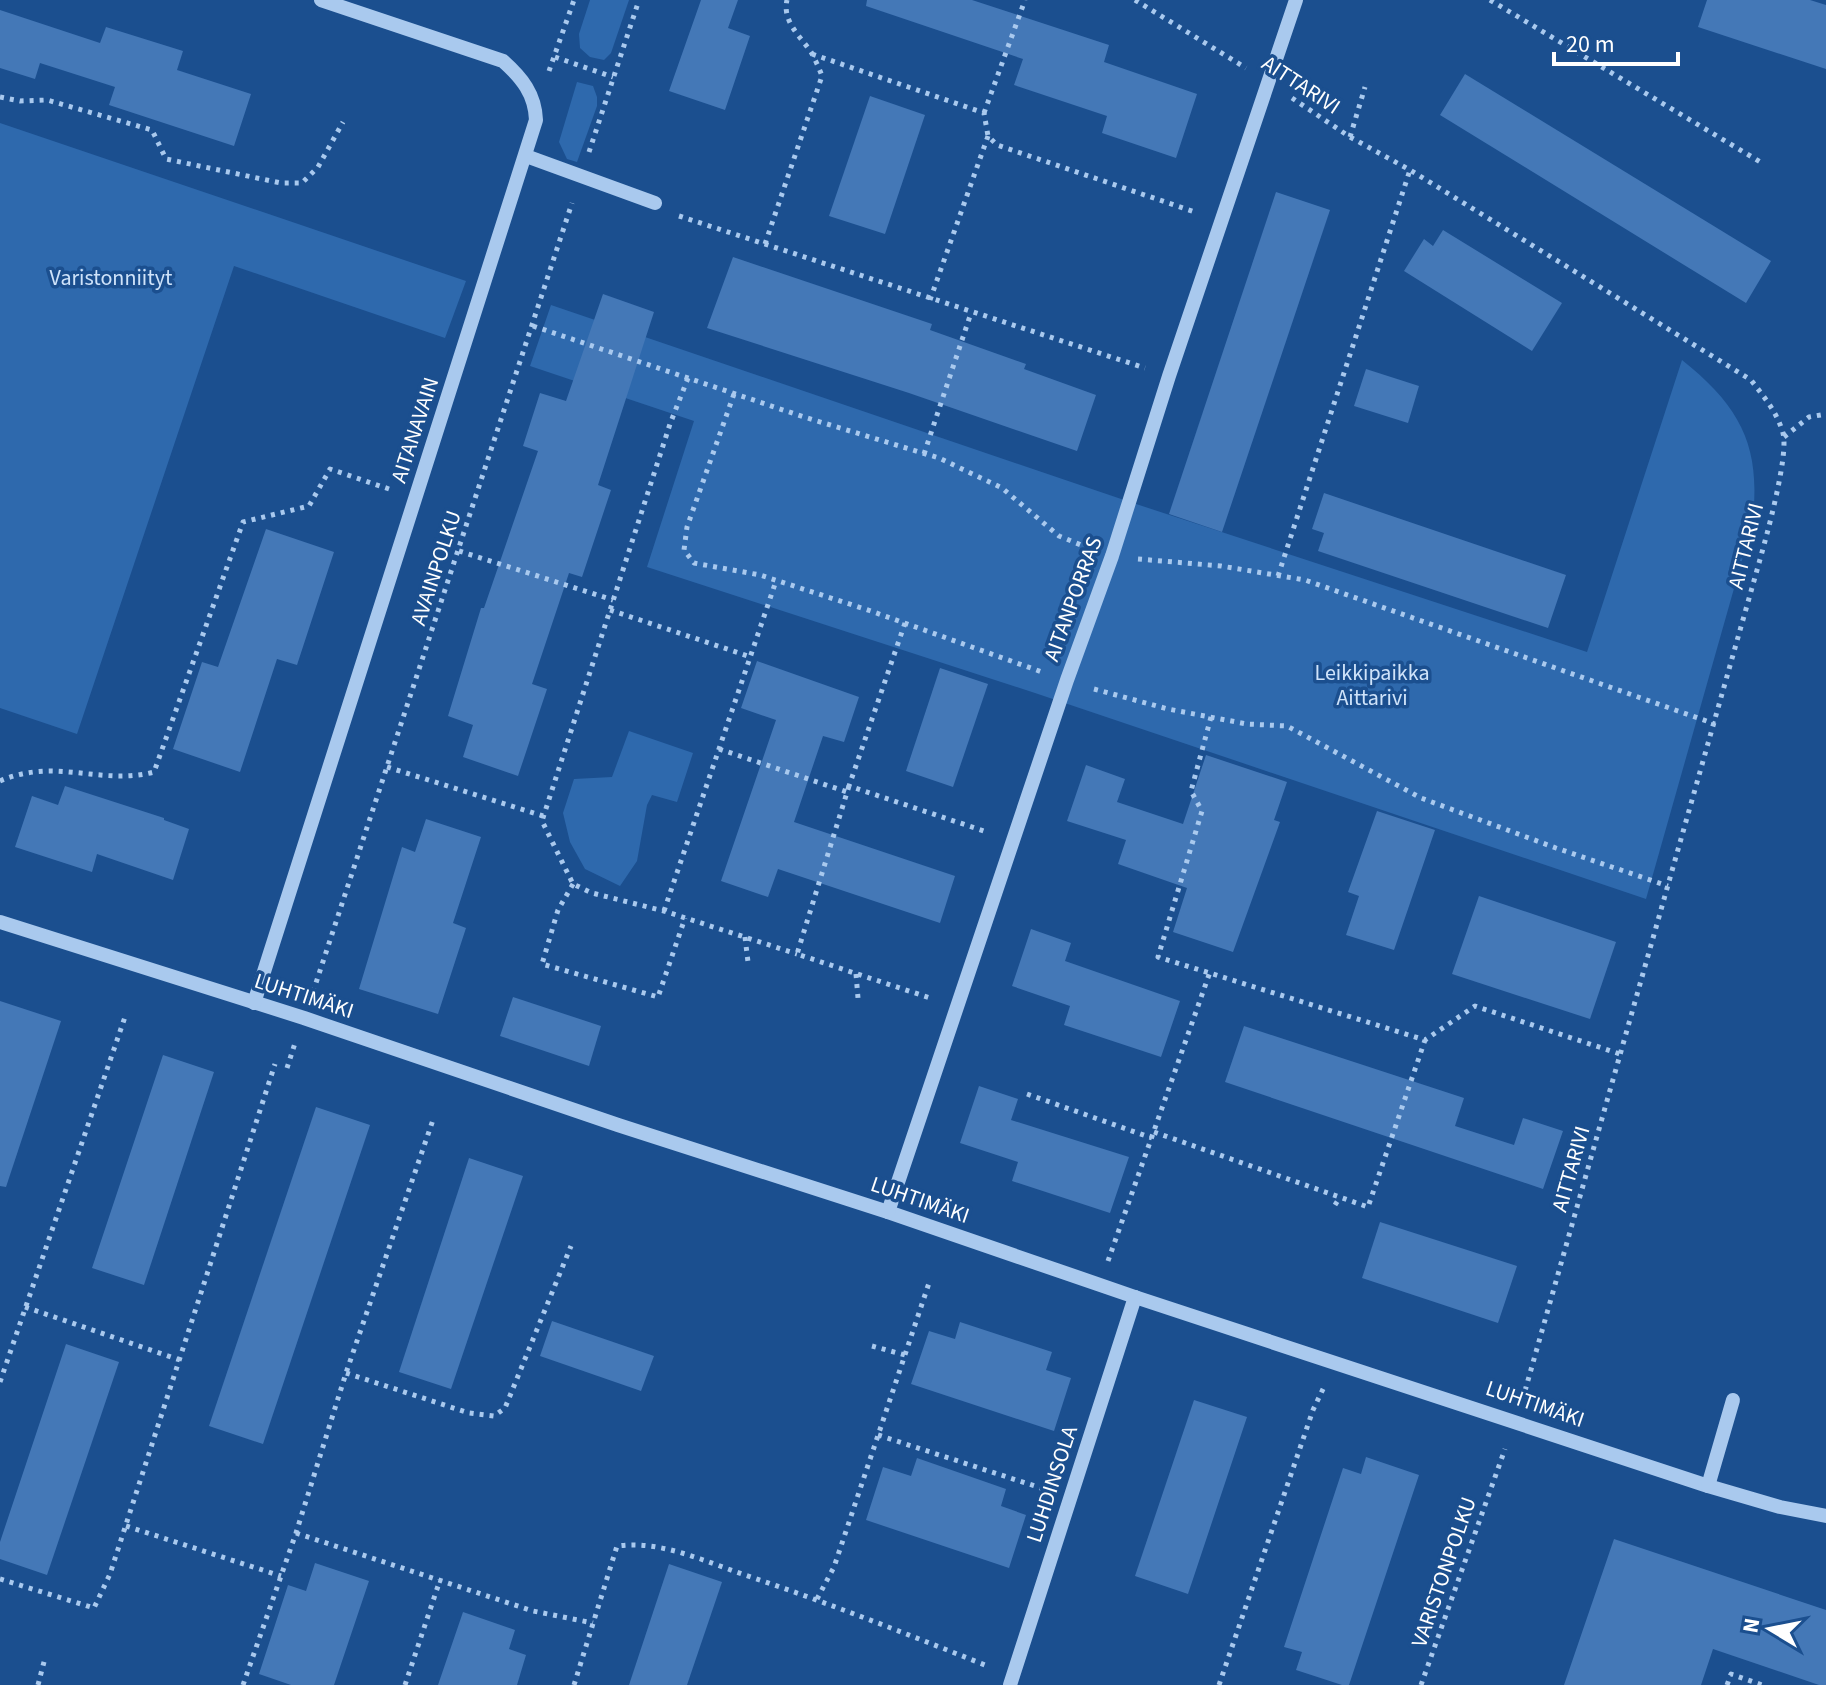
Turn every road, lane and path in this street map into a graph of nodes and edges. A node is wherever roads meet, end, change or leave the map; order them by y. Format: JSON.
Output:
{"nodes":[{"id":1,"x":321,"y":0,"type":"edge"},
{"id":2,"x":574,"y":0,"type":"edge"},
{"id":3,"x":639,"y":0,"type":"edge"},
{"id":4,"x":787,"y":0,"type":"edge"},
{"id":5,"x":1025,"y":0,"type":"edge"},
{"id":6,"x":1135,"y":0,"type":"edge"},
{"id":7,"x":1296,"y":0,"type":"edge"},
{"id":8,"x":1490,"y":0,"type":"edge"},
{"id":9,"x":812,"y":54,"type":"junction"},
{"id":10,"x":555,"y":57,"type":"junction"},
{"id":11,"x":613,"y":77,"type":"junction"},
{"id":12,"x":1269,"y":82,"type":"junction"},
{"id":13,"x":1365,"y":87,"type":"dead end"},
{"id":14,"x":0,"y":97,"type":"edge"},
{"id":15,"x":536,"y":104,"type":"junction"},
{"id":16,"x":984,"y":113,"type":"junction"},
{"id":17,"x":343,"y":122,"type":"dead end"},
{"id":18,"x":988,"y":136,"type":"junction"},
{"id":19,"x":1350,"y":137,"type":"junction"},
{"id":20,"x":526,"y":156,"type":"junction"},
{"id":21,"x":1762,"y":163,"type":"dead end"},
{"id":22,"x":1410,"y":170,"type":"junction"},
{"id":23,"x":581,"y":175,"type":"junction"},
{"id":24,"x":655,"y":203,"type":"joint"},
{"id":25,"x":1223,"y":222,"type":"junction"},
{"id":26,"x":765,"y":244,"type":"junction"},
{"id":27,"x":930,"y":300,"type":"junction"},
{"id":28,"x":971,"y":313,"type":"junction"},
{"id":29,"x":1169,"y":376,"type":"junction"},
{"id":30,"x":688,"y":378,"type":"dead end"},
{"id":31,"x":734,"y":394,"type":"dead end"},
{"id":32,"x":1826,"y":414,"type":"edge"},
{"id":33,"x":1784,"y":437,"type":"junction"},
{"id":34,"x":924,"y":454,"type":"dead end"},
{"id":35,"x":417,"y":498,"type":"junction"},
{"id":36,"x":459,"y":551,"type":"junction"},
{"id":37,"x":1278,"y":576,"type":"dead end"},
{"id":38,"x":776,"y":581,"type":"junction"},
{"id":39,"x":613,"y":600,"type":"junction"},
{"id":40,"x":610,"y":610,"type":"junction"},
{"id":41,"x":905,"y":623,"type":"junction"},
{"id":42,"x":751,"y":657,"type":"junction"},
{"id":43,"x":1067,"y":680,"type":"junction"},
{"id":44,"x":1211,"y":717,"type":"junction"},
{"id":45,"x":719,"y":749,"type":"junction"},
{"id":46,"x":387,"y":767,"type":"junction"},
{"id":47,"x":0,"y":781,"type":"edge"},
{"id":48,"x":848,"y":789,"type":"junction"},
{"id":49,"x":543,"y":816,"type":"junction"},
{"id":50,"x":1014,"y":841,"type":"junction"},
{"id":51,"x":573,"y":884,"type":"junction"},
{"id":52,"x":1668,"y":886,"type":"junction"},
{"id":53,"x":664,"y":911,"type":"junction"},
{"id":54,"x":685,"y":918,"type":"junction"},
{"id":55,"x":0,"y":922,"type":"edge"},
{"id":56,"x":745,"y":937,"type":"junction"},
{"id":57,"x":797,"y":954,"type":"junction"},
{"id":58,"x":748,"y":962,"type":"dead end"},
{"id":59,"x":1210,"y":972,"type":"junction"},
{"id":60,"x":856,"y":974,"type":"junction"},
{"id":61,"x":858,"y":998,"type":"dead end"},
{"id":62,"x":254,"y":1003,"type":"junction"},
{"id":63,"x":958,"y":1007,"type":"junction"},
{"id":64,"x":126,"y":1014,"type":"dead end"},
{"id":65,"x":304,"y":1018,"type":"junction"},
{"id":66,"x":1425,"y":1040,"type":"junction"},
{"id":67,"x":1620,"y":1054,"type":"junction"},
{"id":68,"x":275,"y":1064,"type":"dead end"},
{"id":69,"x":287,"y":1068,"type":"dead end"},
{"id":70,"x":1027,"y":1094,"type":"dead end"},
{"id":71,"x":434,"y":1117,"type":"dead end"},
{"id":72,"x":1153,"y":1135,"type":"junction"},
{"id":73,"x":1340,"y":1197,"type":"junction"},
{"id":74,"x":1335,"y":1205,"type":"dead end"},
{"id":75,"x":888,"y":1212,"type":"junction"},
{"id":76,"x":571,"y":1246,"type":"dead end"},
{"id":77,"x":929,"y":1283,"type":"dead end"},
{"id":78,"x":1100,"y":1285,"type":"junction"},
{"id":79,"x":1135,"y":1297,"type":"junction"},
{"id":80,"x":25,"y":1307,"type":"junction"},
{"id":81,"x":872,"y":1346,"type":"dead end"},
{"id":82,"x":905,"y":1355,"type":"junction"},
{"id":83,"x":180,"y":1360,"type":"junction"},
{"id":84,"x":1336,"y":1361,"type":"junction"},
{"id":85,"x":346,"y":1373,"type":"junction"},
{"id":86,"x":0,"y":1382,"type":"edge"},
{"id":87,"x":1733,"y":1400,"type":"dead end"},
{"id":88,"x":1516,"y":1421,"type":"junction"},
{"id":89,"x":878,"y":1435,"type":"junction"},
{"id":90,"x":1497,"y":1470,"type":"dead end"},
{"id":91,"x":1708,"y":1486,"type":"junction"},
{"id":92,"x":1070,"y":1497,"type":"junction"},
{"id":93,"x":1826,"y":1516,"type":"edge"},
{"id":94,"x":126,"y":1526,"type":"junction"},
{"id":95,"x":296,"y":1533,"type":"junction"},
{"id":96,"x":281,"y":1576,"type":"junction"},
{"id":97,"x":0,"y":1579,"type":"edge"},
{"id":98,"x":440,"y":1580,"type":"junction"},
{"id":99,"x":817,"y":1599,"type":"junction"},
{"id":100,"x":593,"y":1623,"type":"junction"},
{"id":101,"x":45,"y":1658,"type":"dead end"},
{"id":102,"x":1011,"y":1680,"type":"edge"},
{"id":103,"x":38,"y":1685,"type":"edge"},
{"id":104,"x":243,"y":1685,"type":"edge"},
{"id":105,"x":405,"y":1685,"type":"edge"},
{"id":106,"x":574,"y":1685,"type":"edge"},
{"id":107,"x":1219,"y":1685,"type":"edge"},
{"id":108,"x":1421,"y":1685,"type":"edge"},
{"id":109,"x":1727,"y":1685,"type":"edge"},
{"id":110,"x":1762,"y":1685,"type":"edge"}],
"edges":[{"from":1,"to":15,"type":"street"},
{"from":2,"to":10,"type":"path"},
{"from":3,"to":11,"type":"path","name":"AVAINPOLKU"},
{"from":4,"to":9,"type":"path"},
{"from":5,"to":16,"type":"path"},
{"from":6,"to":12,"type":"path","name":"AITTARIVI"},
{"from":7,"to":12,"type":"street","name":"AITANPORRAS"},
{"from":8,"to":21,"type":"path"},
{"from":9,"to":16,"type":"path"},
{"from":9,"to":26,"type":"path"},
{"from":10,"to":11,"type":"path"},
{"from":10,"to":15,"type":"path"},
{"from":11,"to":23,"type":"path","name":"AVAINPOLKU"},
{"from":12,"to":19,"type":"path","name":"AITTARIVI"},
{"from":12,"to":25,"type":"street","name":"AITANPORRAS"},
{"from":13,"to":19,"type":"path"},
{"from":14,"to":17,"type":"path"},
{"from":15,"to":20,"type":"street","name":"AITANAVAIN"},
{"from":16,"to":18,"type":"path"},
{"from":18,"to":25,"type":"path"},
{"from":18,"to":27,"type":"path"},
{"from":19,"to":22,"type":"path","name":"AITTARIVI"},
{"from":20,"to":23,"type":"street"},
{"from":20,"to":35,"type":"street","name":"AITANAVAIN"},
{"from":22,"to":33,"type":"path","name":"AITTARIVI"},
{"from":22,"to":37,"type":"path"},
{"from":23,"to":24,"type":"street"},
{"from":23,"to":36,"type":"path","name":"AVAINPOLKU"},
{"from":24,"to":26,"type":"path"},
{"from":25,"to":29,"type":"street","name":"AITANPORRAS"},
{"from":26,"to":27,"type":"path"},
{"from":27,"to":28,"type":"path"},
{"from":28,"to":29,"type":"path"},
{"from":28,"to":34,"type":"path"},
{"from":29,"to":43,"type":"street","name":"AITANPORRAS"},
{"from":30,"to":39,"type":"path"},
{"from":31,"to":38,"type":"path"},
{"from":32,"to":33,"type":"path"},
{"from":33,"to":52,"type":"path","name":"AITTARIVI"},
{"from":35,"to":47,"type":"path"},
{"from":35,"to":62,"type":"street","name":"AITANAVAIN"},
{"from":36,"to":39,"type":"path"},
{"from":36,"to":46,"type":"path","name":"AVAINPOLKU"},
{"from":38,"to":41,"type":"path"},
{"from":38,"to":42,"type":"path"},
{"from":39,"to":40,"type":"path"},
{"from":40,"to":42,"type":"path"},
{"from":40,"to":49,"type":"path"},
{"from":41,"to":43,"type":"path"},
{"from":41,"to":48,"type":"path"},
{"from":42,"to":45,"type":"path"},
{"from":43,"to":44,"type":"path"},
{"from":43,"to":50,"type":"street","name":"AITANPORRAS"},
{"from":44,"to":52,"type":"path"},
{"from":44,"to":59,"type":"path"},
{"from":45,"to":48,"type":"path"},
{"from":45,"to":53,"type":"path"},
{"from":46,"to":49,"type":"path"},
{"from":46,"to":65,"type":"path","name":"AVAINPOLKU"},
{"from":48,"to":50,"type":"path"},
{"from":48,"to":57,"type":"path"},
{"from":49,"to":51,"type":"path"},
{"from":50,"to":63,"type":"street","name":"AITANPORRAS"},
{"from":51,"to":53,"type":"path"},
{"from":51,"to":54,"type":"path"},
{"from":52,"to":67,"type":"path","name":"AITTARIVI"},
{"from":53,"to":54,"type":"path"},
{"from":54,"to":56,"type":"path"},
{"from":55,"to":62,"type":"street","name":"LUHTIMÄKI"},
{"from":56,"to":57,"type":"path"},
{"from":56,"to":58,"type":"path"},
{"from":57,"to":60,"type":"path"},
{"from":59,"to":66,"type":"path"},
{"from":59,"to":72,"type":"path"},
{"from":60,"to":61,"type":"path"},
{"from":60,"to":63,"type":"path"},
{"from":62,"to":65,"type":"street","name":"LUHTIMÄKI"},
{"from":63,"to":75,"type":"street","name":"AITANPORRAS"},
{"from":64,"to":80,"type":"path"},
{"from":65,"to":69,"type":"path","name":"AVAINPOLKU"},
{"from":65,"to":75,"type":"street","name":"LUHTIMÄKI"},
{"from":66,"to":67,"type":"path"},
{"from":66,"to":73,"type":"path"},
{"from":67,"to":88,"type":"path","name":"AITTARIVI"},
{"from":68,"to":83,"type":"path"},
{"from":70,"to":72,"type":"path"},
{"from":71,"to":85,"type":"path"},
{"from":72,"to":73,"type":"path"},
{"from":72,"to":78,"type":"path"},
{"from":73,"to":74,"type":"path"},
{"from":75,"to":78,"type":"street","name":"LUHTIMÄKI"},
{"from":76,"to":85,"type":"path"},
{"from":77,"to":82,"type":"path"},
{"from":78,"to":79,"type":"street","name":"LUHTIMÄKI"},
{"from":79,"to":84,"type":"street","name":"LUHTIMÄKI"},
{"from":79,"to":92,"type":"street","name":"LUHDINSOLA"},
{"from":80,"to":83,"type":"path"},
{"from":80,"to":86,"type":"path"},
{"from":81,"to":82,"type":"path"},
{"from":82,"to":89,"type":"path"},
{"from":83,"to":94,"type":"path"},
{"from":84,"to":88,"type":"street","name":"LUHTIMÄKI"},
{"from":84,"to":107,"type":"path"},
{"from":85,"to":95,"type":"path"},
{"from":87,"to":91,"type":"street"},
{"from":88,"to":91,"type":"street","name":"LUHTIMÄKI"},
{"from":89,"to":92,"type":"path"},
{"from":89,"to":99,"type":"path"},
{"from":90,"to":108,"type":"path","name":"VARISTONPOLKU"},
{"from":91,"to":93,"type":"street","name":"LUHTIMÄKI"},
{"from":92,"to":102,"type":"street","name":"LUHDINSOLA"},
{"from":94,"to":96,"type":"path"},
{"from":94,"to":97,"type":"path"},
{"from":95,"to":96,"type":"path"},
{"from":95,"to":98,"type":"path"},
{"from":96,"to":104,"type":"path"},
{"from":98,"to":100,"type":"path"},
{"from":98,"to":105,"type":"path"},
{"from":99,"to":100,"type":"path"},
{"from":99,"to":102,"type":"path"},
{"from":100,"to":106,"type":"path"},
{"from":101,"to":103,"type":"path"},
{"from":109,"to":110,"type":"path"}]}
